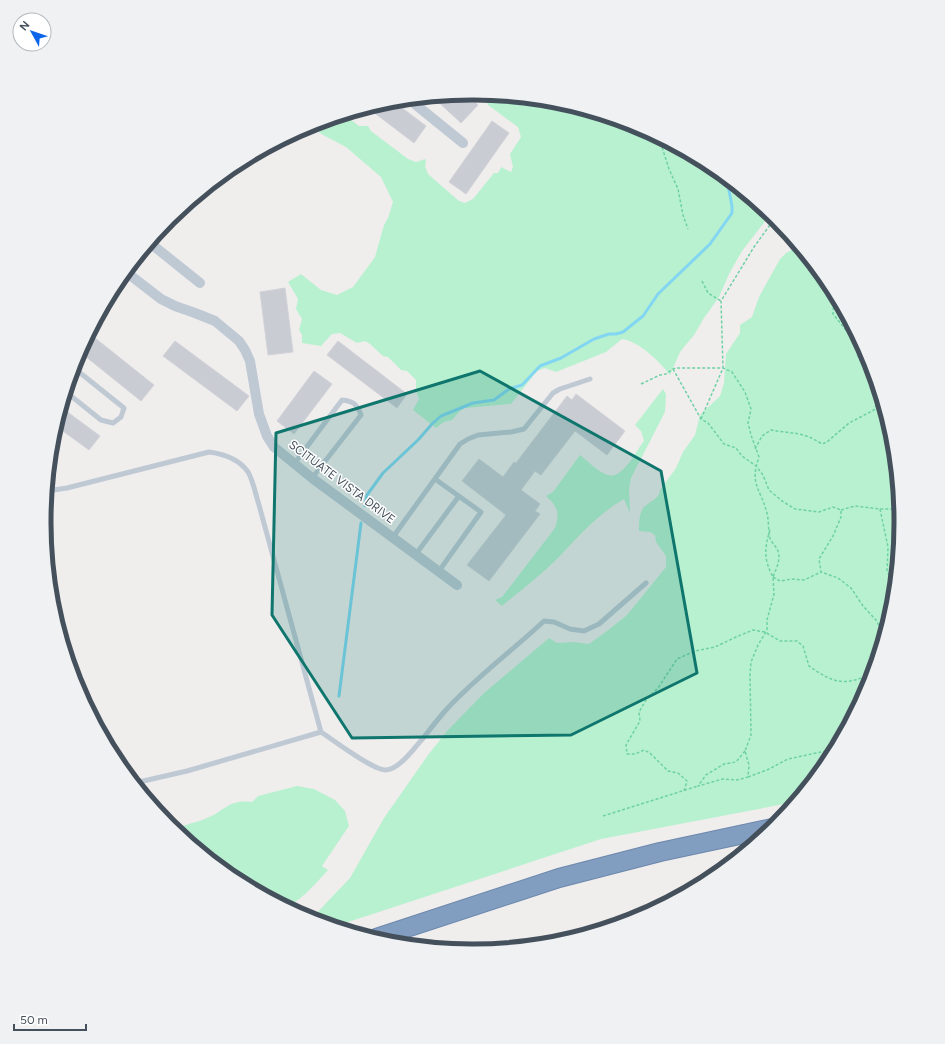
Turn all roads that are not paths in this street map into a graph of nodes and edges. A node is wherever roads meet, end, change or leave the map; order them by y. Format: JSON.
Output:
{"nodes":[{"id":1,"x":415,"y":104,"type":"edge"},
{"id":2,"x":464,"y":143,"type":"dead end"},
{"id":3,"x":154,"y":246,"type":"edge"},
{"id":4,"x":131,"y":276,"type":"edge"},
{"id":5,"x":200,"y":283,"type":"dead end"},
{"id":6,"x":79,"y":372,"type":"edge"},
{"id":7,"x":590,"y":379,"type":"dead end"},
{"id":8,"x":70,"y":396,"type":"edge"},
{"id":9,"x":294,"y":464,"type":"junction"},
{"id":10,"x":312,"y":478,"type":"junction"},
{"id":11,"x":435,"y":479,"type":"junction"},
{"id":12,"x":52,"y":490,"type":"edge"},
{"id":13,"x":459,"y":496,"type":"junction"},
{"id":14,"x":393,"y":537,"type":"junction"},
{"id":15,"x":416,"y":554,"type":"junction"},
{"id":16,"x":439,"y":571,"type":"junction"},
{"id":17,"x":646,"y":583,"type":"dead end"},
{"id":18,"x":457,"y":585,"type":"dead end"},
{"id":19,"x":322,"y":732,"type":"junction"},
{"id":20,"x":140,"y":782,"type":"edge"},
{"id":21,"x":759,"y":831,"type":"edge"},
{"id":22,"x":387,"y":934,"type":"edge"}],
"edges":[{"from":1,"to":2,"type":"street"},
{"from":3,"to":5,"type":"street"},
{"from":4,"to":9,"type":"street","name":"SCITUATE VISTA DRIVE"},
{"from":6,"to":8,"type":"lane"},
{"from":7,"to":11,"type":"lane"},
{"from":9,"to":10,"type":"street","name":"SCITUATE VISTA DRIVE"},
{"from":9,"to":10,"type":"lane"},
{"from":10,"to":14,"type":"street","name":"SCITUATE VISTA DRIVE"},
{"from":11,"to":13,"type":"lane"},
{"from":11,"to":14,"type":"lane"},
{"from":12,"to":19,"type":"lane"},
{"from":13,"to":15,"type":"lane"},
{"from":13,"to":16,"type":"lane"},
{"from":14,"to":15,"type":"street","name":"SCITUATE VISTA DRIVE"},
{"from":15,"to":16,"type":"street","name":"SCITUATE VISTA DRIVE"},
{"from":16,"to":18,"type":"street","name":"SCITUATE VISTA DRIVE"},
{"from":17,"to":19,"type":"lane"},
{"from":19,"to":20,"type":"lane"},
{"from":21,"to":22,"type":"highway"}]}
